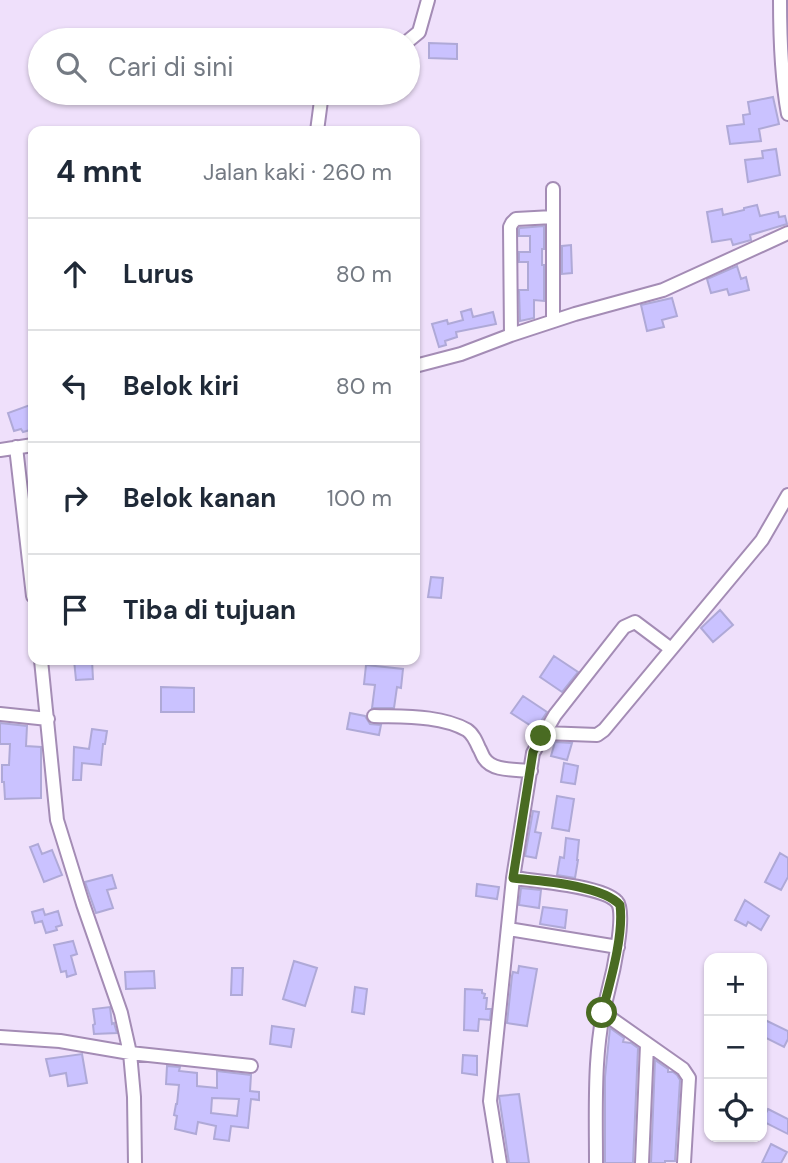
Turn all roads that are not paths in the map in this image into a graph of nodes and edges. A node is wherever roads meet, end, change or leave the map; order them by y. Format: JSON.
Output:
{"nodes":[{"id":1,"x":428,"y":0,"type":"edge"},
{"id":2,"x":780,"y":0,"type":"edge"},
{"id":3,"x":420,"y":28,"type":"edge"},
{"id":4,"x":320,"y":105,"type":"edge"},
{"id":5,"x":788,"y":114,"type":"edge"},
{"id":6,"x":318,"y":126,"type":"edge"},
{"id":7,"x":553,"y":189,"type":"dead end"},
{"id":8,"x":553,"y":217,"type":"junction"},
{"id":9,"x":788,"y":233,"type":"edge"},
{"id":10,"x":552,"y":321,"type":"junction"},
{"id":11,"x":511,"y":335,"type":"junction"},
{"id":12,"x":420,"y":365,"type":"edge"},
{"id":13,"x":28,"y":446,"type":"edge"},
{"id":14,"x":16,"y":447,"type":"junction"},
{"id":15,"x":0,"y":450,"type":"edge"},
{"id":16,"x":788,"y":495,"type":"edge"},
{"id":17,"x":28,"y":552,"type":"edge"},
{"id":18,"x":671,"y":649,"type":"junction"},
{"id":19,"x":42,"y":665,"type":"edge"},
{"id":20,"x":0,"y":714,"type":"edge"},
{"id":21,"x":374,"y":716,"type":"dead end"},
{"id":22,"x":48,"y":719,"type":"junction"},
{"id":23,"x":544,"y":733,"type":"junction"},
{"id":24,"x":530,"y":771,"type":"junction"},
{"id":25,"x":513,"y":878,"type":"junction"},
{"id":26,"x":508,"y":929,"type":"junction"},
{"id":27,"x":618,"y":947,"type":"junction"},
{"id":28,"x":602,"y":1013,"type":"junction"},
{"id":29,"x":0,"y":1037,"type":"edge"},
{"id":30,"x":647,"y":1045,"type":"junction"},
{"id":31,"x":130,"y":1053,"type":"junction"},
{"id":32,"x":251,"y":1066,"type":"dead end"},
{"id":33,"x":135,"y":1163,"type":"edge"},
{"id":34,"x":500,"y":1163,"type":"edge"},
{"id":35,"x":596,"y":1163,"type":"edge"},
{"id":36,"x":642,"y":1163,"type":"edge"},
{"id":37,"x":684,"y":1163,"type":"edge"}],
"edges":[{"from":1,"to":3,"type":"street"},
{"from":2,"to":5,"type":"street"},
{"from":4,"to":6,"type":"street"},
{"from":7,"to":8,"type":"street"},
{"from":8,"to":10,"type":"street"},
{"from":8,"to":11,"type":"street"},
{"from":9,"to":10,"type":"street"},
{"from":10,"to":11,"type":"street"},
{"from":11,"to":12,"type":"street"},
{"from":13,"to":14,"type":"street"},
{"from":14,"to":15,"type":"street"},
{"from":14,"to":17,"type":"street"},
{"from":16,"to":18,"type":"street"},
{"from":18,"to":23,"type":"street"},
{"from":18,"to":23,"type":"street"},
{"from":19,"to":22,"type":"street"},
{"from":20,"to":22,"type":"street"},
{"from":21,"to":24,"type":"street"},
{"from":22,"to":31,"type":"street"},
{"from":23,"to":24,"type":"street"},
{"from":24,"to":25,"type":"street"},
{"from":25,"to":26,"type":"street"},
{"from":25,"to":27,"type":"street"},
{"from":26,"to":27,"type":"street"},
{"from":26,"to":34,"type":"street"},
{"from":27,"to":28,"type":"street"},
{"from":28,"to":30,"type":"street"},
{"from":28,"to":35,"type":"street"},
{"from":29,"to":31,"type":"street"},
{"from":30,"to":36,"type":"street"},
{"from":30,"to":37,"type":"street"},
{"from":31,"to":32,"type":"street"},
{"from":31,"to":33,"type":"street"}]}
